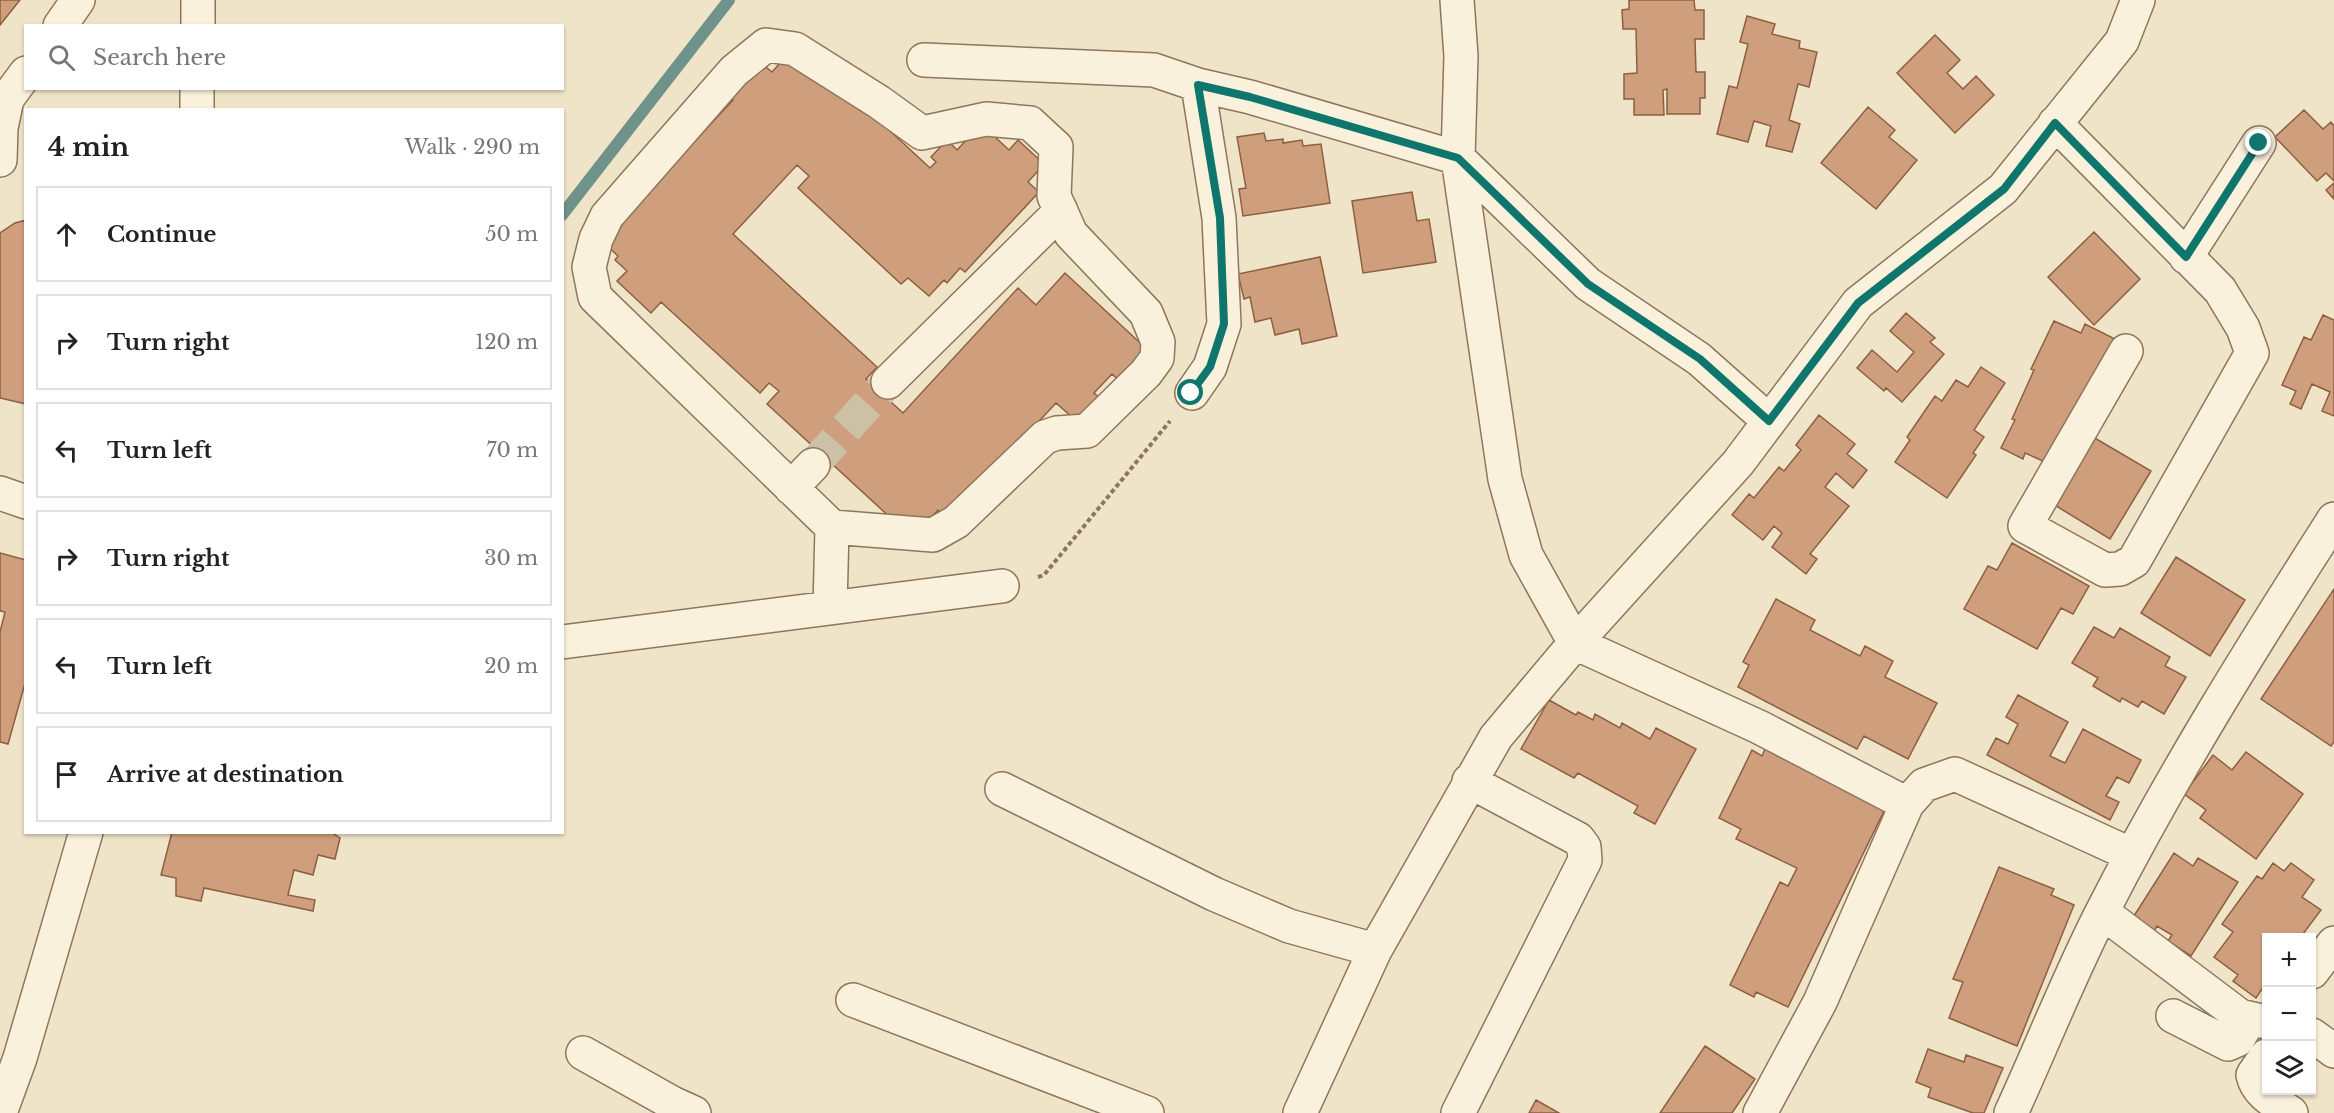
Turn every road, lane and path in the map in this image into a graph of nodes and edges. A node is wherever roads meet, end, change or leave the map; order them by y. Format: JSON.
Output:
{"nodes":[{"id":1,"x":78,"y":0,"type":"edge"},
{"id":2,"x":198,"y":0,"type":"edge"},
{"id":3,"x":1457,"y":0,"type":"edge"},
{"id":4,"x":2138,"y":0,"type":"edge"},
{"id":5,"x":61,"y":24,"type":"edge"},
{"id":6,"x":198,"y":24,"type":"edge"},
{"id":7,"x":924,"y":60,"type":"dead end"},
{"id":8,"x":24,"y":76,"type":"edge"},
{"id":9,"x":1198,"y":85,"type":"junction"},
{"id":10,"x":197,"y":90,"type":"edge"},
{"id":11,"x":197,"y":108,"type":"edge"},
{"id":12,"x":2055,"y":123,"type":"junction"},
{"id":13,"x":2259,"y":143,"type":"dead end"},
{"id":14,"x":1458,"y":158,"type":"junction"},
{"id":15,"x":0,"y":159,"type":"edge"},
{"id":16,"x":1061,"y":211,"type":"junction"},
{"id":17,"x":2186,"y":257,"type":"junction"},
{"id":18,"x":2126,"y":351,"type":"dead end"},
{"id":19,"x":888,"y":382,"type":"tunnel mouth"},
{"id":20,"x":1191,"y":393,"type":"joint"},
{"id":21,"x":1769,"y":421,"type":"junction"},
{"id":22,"x":0,"y":493,"type":"edge"},
{"id":23,"x":24,"y":501,"type":"edge"},
{"id":24,"x":2334,"y":519,"type":"edge"},
{"id":25,"x":832,"y":527,"type":"junction"},
{"id":26,"x":1002,"y":586,"type":"joint"},
{"id":27,"x":830,"y":608,"type":"junction"},
{"id":28,"x":564,"y":642,"type":"edge"},
{"id":29,"x":1575,"y":643,"type":"junction"},
{"id":30,"x":1469,"y":781,"type":"junction"},
{"id":31,"x":1002,"y":789,"type":"dead end"},
{"id":32,"x":1907,"y":804,"type":"junction"},
{"id":33,"x":85,"y":834,"type":"edge"},
{"id":34,"x":2132,"y":855,"type":"junction"},
{"id":35,"x":2102,"y":912,"type":"junction"},
{"id":36,"x":2334,"y":944,"type":"edge"},
{"id":37,"x":1375,"y":950,"type":"junction"},
{"id":38,"x":2316,"y":967,"type":"edge"},
{"id":39,"x":853,"y":1000,"type":"dead end"},
{"id":40,"x":2173,"y":1016,"type":"dead end"},
{"id":41,"x":2258,"y":1021,"type":"edge"},
{"id":42,"x":2316,"y":1038,"type":"edge"},
{"id":43,"x":2334,"y":1051,"type":"edge"},
{"id":44,"x":583,"y":1053,"type":"dead end"},
{"id":45,"x":2262,"y":1062,"type":"edge"},
{"id":46,"x":2262,"y":1093,"type":"edge"},
{"id":47,"x":2265,"y":1095,"type":"edge"},
{"id":48,"x":0,"y":1113,"type":"edge"},
{"id":49,"x":694,"y":1113,"type":"edge"},
{"id":50,"x":1147,"y":1113,"type":"edge"},
{"id":51,"x":1300,"y":1113,"type":"edge"},
{"id":52,"x":1458,"y":1113,"type":"edge"},
{"id":53,"x":1760,"y":1113,"type":"edge"},
{"id":54,"x":2011,"y":1113,"type":"edge"},
{"id":55,"x":2291,"y":1113,"type":"edge"}],
"edges":[{"from":1,"to":5,"type":"street"},
{"from":2,"to":6,"type":"street"},
{"from":3,"to":14,"type":"street"},
{"from":4,"to":12,"type":"street"},
{"from":7,"to":9,"type":"street"},
{"from":8,"to":15,"type":"street"},
{"from":9,"to":14,"type":"street"},
{"from":9,"to":20,"type":"street"},
{"from":10,"to":11,"type":"street"},
{"from":12,"to":17,"type":"street"},
{"from":12,"to":21,"type":"street"},
{"from":13,"to":17,"type":"street"},
{"from":14,"to":21,"type":"street"},
{"from":14,"to":29,"type":"street"},
{"from":16,"to":19,"type":"street"},
{"from":16,"to":25,"type":"street"},
{"from":16,"to":25,"type":"street"},
{"from":17,"to":18,"type":"street"},
{"from":20,"to":26,"type":"path"},
{"from":21,"to":29,"type":"street"},
{"from":22,"to":23,"type":"street"},
{"from":24,"to":34,"type":"street"},
{"from":25,"to":27,"type":"street"},
{"from":26,"to":27,"type":"street"},
{"from":27,"to":28,"type":"street"},
{"from":29,"to":30,"type":"street"},
{"from":29,"to":32,"type":"street"},
{"from":30,"to":37,"type":"street"},
{"from":30,"to":52,"type":"street"},
{"from":31,"to":37,"type":"street"},
{"from":32,"to":34,"type":"street"},
{"from":32,"to":53,"type":"street"},
{"from":33,"to":48,"type":"street"},
{"from":34,"to":35,"type":"street"},
{"from":35,"to":41,"type":"street"},
{"from":35,"to":54,"type":"street"},
{"from":36,"to":38,"type":"street"},
{"from":37,"to":51,"type":"street"},
{"from":39,"to":50,"type":"street"},
{"from":40,"to":41,"type":"street"},
{"from":42,"to":43,"type":"street"},
{"from":44,"to":49,"type":"street"},
{"from":45,"to":46,"type":"street"},
{"from":47,"to":55,"type":"street"}]}
